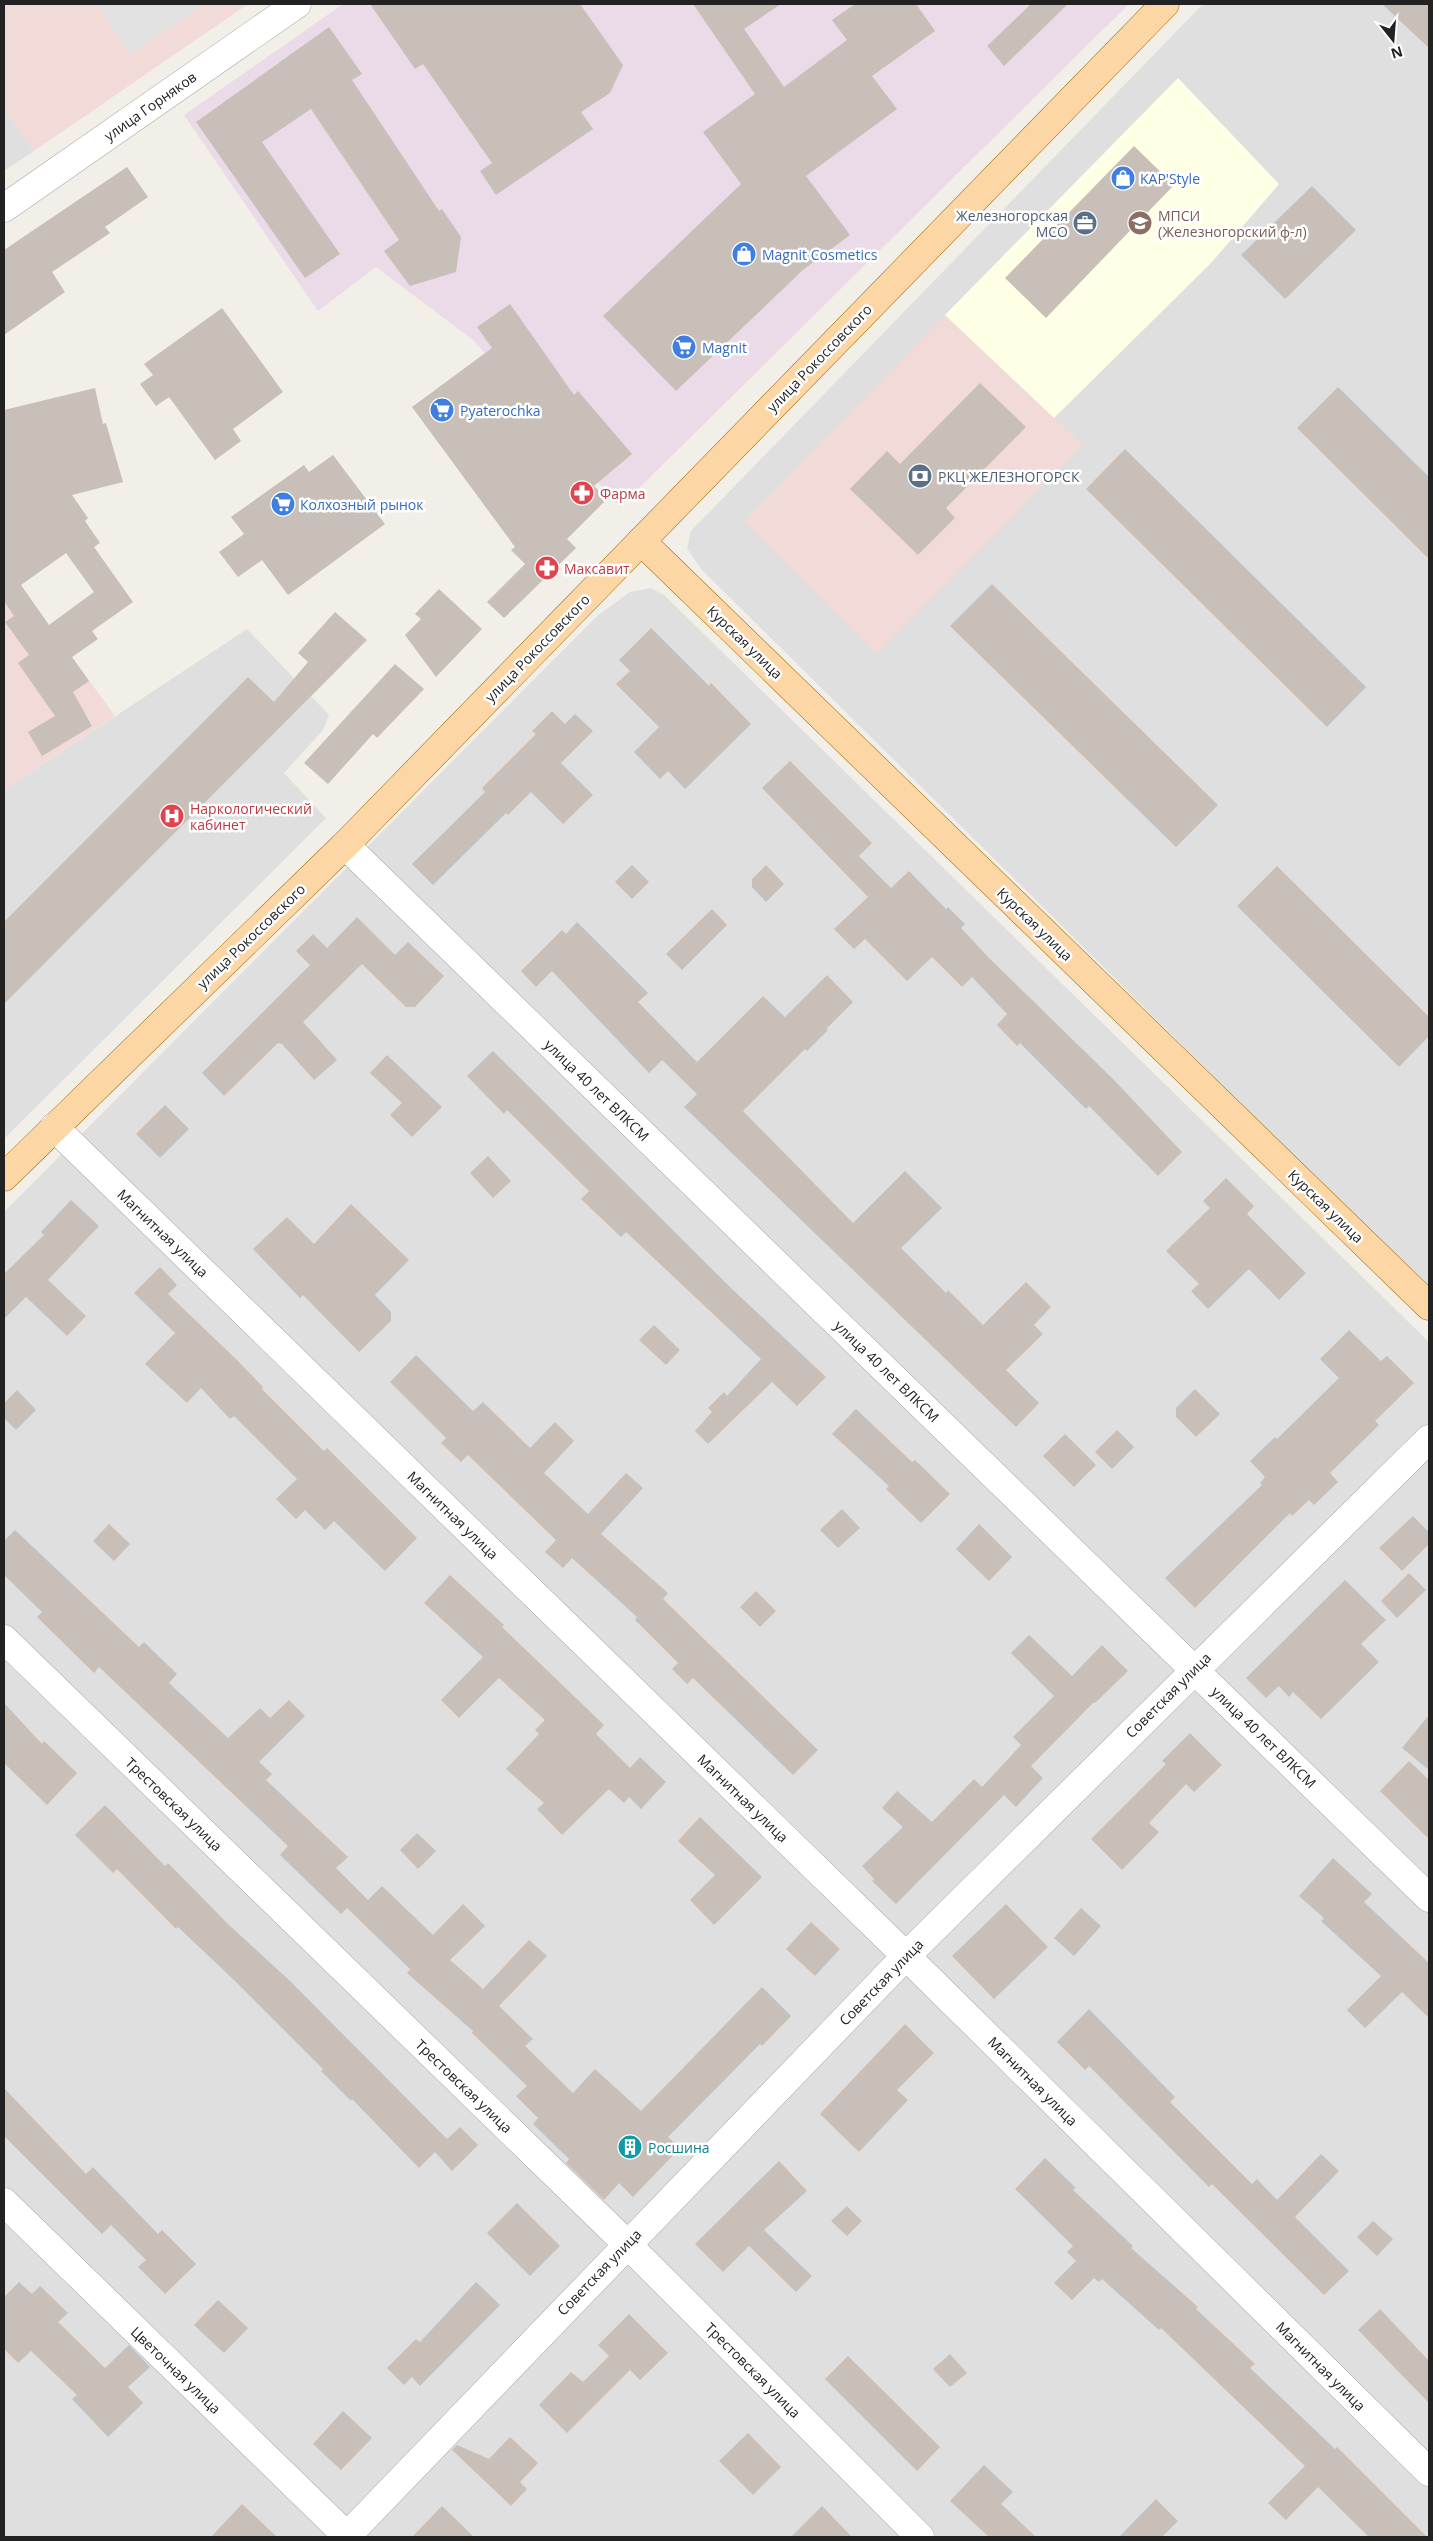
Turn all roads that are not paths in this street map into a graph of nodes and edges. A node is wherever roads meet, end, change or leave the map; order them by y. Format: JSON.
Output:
{"nodes":[{"id":1,"x":297,"y":4,"type":"edge"},
{"id":2,"x":1166,"y":4,"type":"edge"},
{"id":3,"x":4,"y":208,"type":"edge"},
{"id":4,"x":641,"y":541,"type":"junction"},
{"id":5,"x":344,"y":845,"type":"junction"},
{"id":6,"x":54,"y":1126,"type":"junction"},
{"id":7,"x":4,"y":1177,"type":"edge"},
{"id":8,"x":1429,"y":1306,"type":"edge"},
{"id":9,"x":1429,"y":1439,"type":"edge"},
{"id":10,"x":4,"y":1639,"type":"edge"},
{"id":11,"x":1194,"y":1669,"type":"junction"},
{"id":12,"x":1429,"y":1898,"type":"edge"},
{"id":13,"x":906,"y":1956,"type":"junction"},
{"id":14,"x":4,"y":2202,"type":"edge"},
{"id":15,"x":627,"y":2244,"type":"junction"},
{"id":16,"x":1429,"y":2472,"type":"edge"},
{"id":17,"x":347,"y":2537,"type":"edge"},
{"id":18,"x":920,"y":2537,"type":"edge"}],
"edges":[{"from":1,"to":3,"type":"street","name":"улица Горняков"},
{"from":2,"to":4,"type":"main road","name":"улица Рокоссовского"},
{"from":4,"to":5,"type":"main road","name":"улица Рокоссовского"},
{"from":4,"to":8,"type":"main road","name":"Курская улица"},
{"from":5,"to":6,"type":"main road","name":"улица Рокоссовского"},
{"from":5,"to":11,"type":"street","name":"улица 40 лет ВЛКСМ"},
{"from":6,"to":7,"type":"main road","name":"улица Рокоссовского"},
{"from":6,"to":13,"type":"street","name":"Магнитная улица"},
{"from":9,"to":11,"type":"street","name":"Советская улица"},
{"from":10,"to":15,"type":"street","name":"Трестовская улица"},
{"from":11,"to":12,"type":"street","name":"улица 40 лет ВЛКСМ"},
{"from":11,"to":13,"type":"street","name":"Советская улица"},
{"from":13,"to":15,"type":"street","name":"Советская улица"},
{"from":13,"to":16,"type":"street","name":"Магнитная улица"},
{"from":14,"to":17,"type":"street","name":"Цветочная улица"},
{"from":15,"to":17,"type":"street","name":"Советская улица"},
{"from":15,"to":18,"type":"street","name":"Трестовская улица"}]}
